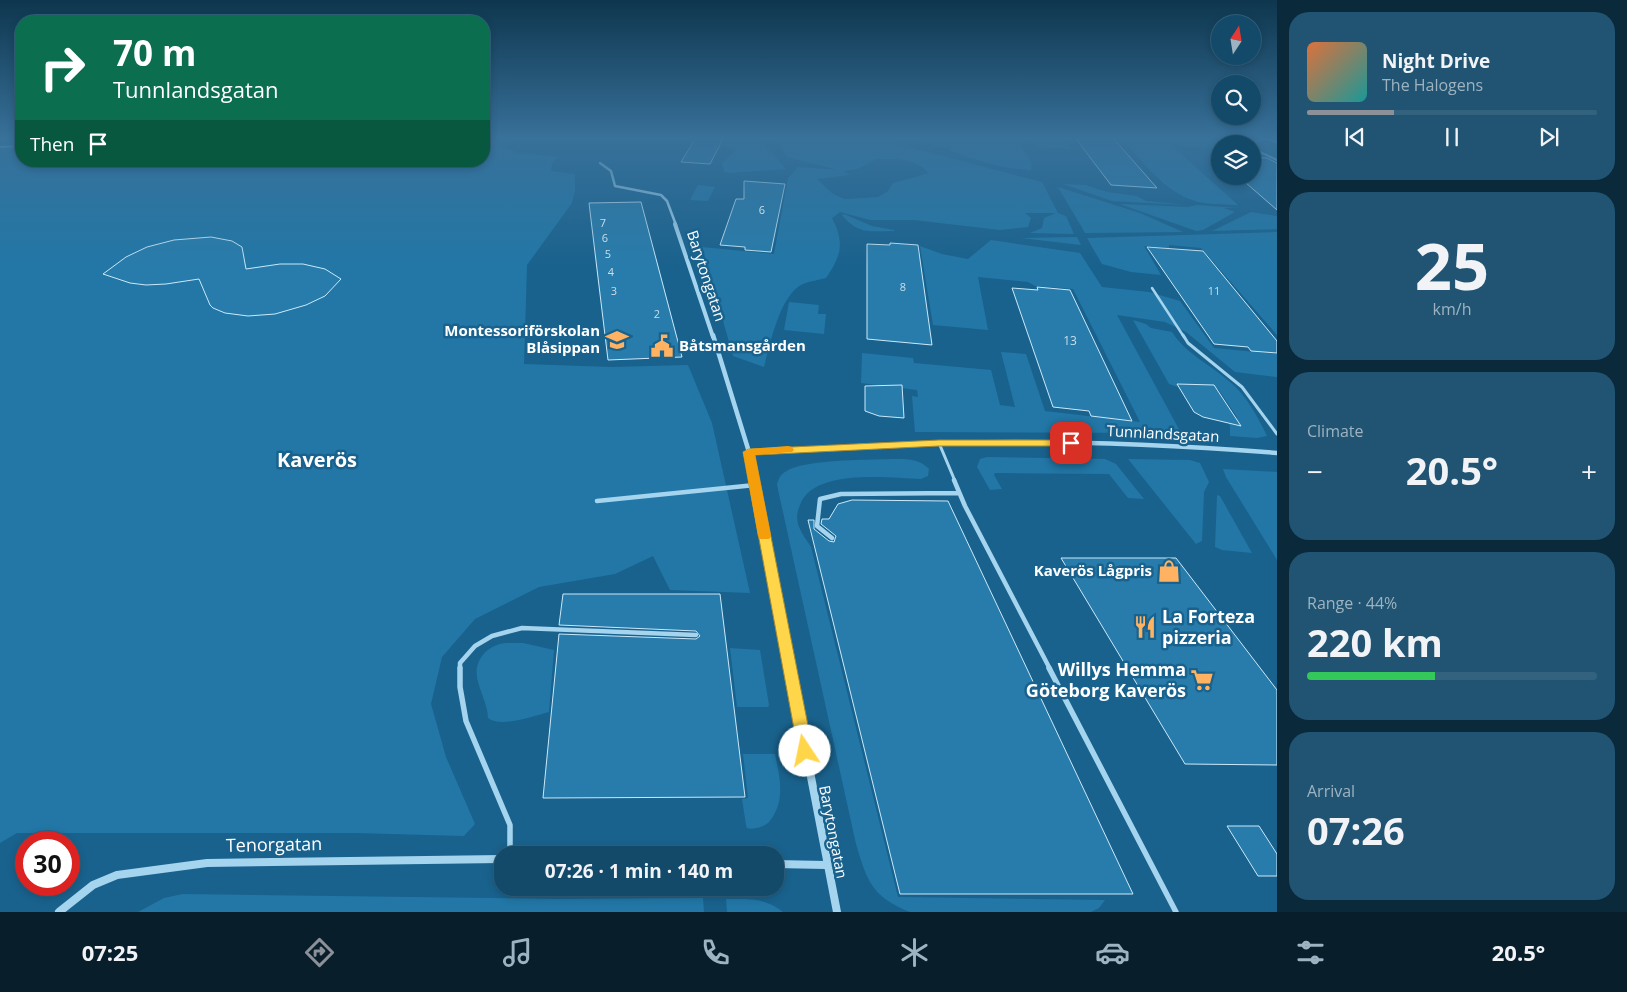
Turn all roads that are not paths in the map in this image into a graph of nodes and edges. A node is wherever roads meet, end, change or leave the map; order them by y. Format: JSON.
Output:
{"nodes":[{"id":1,"x":613,"y":182,"type":"edge"},
{"id":2,"x":1152,"y":288,"type":"dead end"},
{"id":3,"x":1277,"y":434,"type":"edge"},
{"id":4,"x":939,"y":443,"type":"junction"},
{"id":5,"x":749,"y":452,"type":"junction"},
{"id":6,"x":1277,"y":453,"type":"edge"},
{"id":7,"x":755,"y":485,"type":"junction"},
{"id":8,"x":958,"y":493,"type":"junction"},
{"id":9,"x":597,"y":501,"type":"dead end"},
{"id":10,"x":832,"y":538,"type":"dead end"},
{"id":11,"x":696,"y":634,"type":"dead end"},
{"id":12,"x":510,"y":846,"type":"edge"},
{"id":13,"x":494,"y":859,"type":"edge"},
{"id":14,"x":784,"y":864,"type":"edge"},
{"id":15,"x":826,"y":865,"type":"junction"},
{"id":16,"x":59,"y":912,"type":"edge"},
{"id":17,"x":837,"y":912,"type":"edge"},
{"id":18,"x":1176,"y":912,"type":"edge"}],
"edges":[{"from":1,"to":5,"type":"street","name":"Barytongatan"},
{"from":2,"to":3,"type":"lane"},
{"from":4,"to":5,"type":"street","name":"Tunnlandsgatan"},
{"from":4,"to":6,"type":"street","name":"Tunnlandsgatan"},
{"from":4,"to":8,"type":"lane"},
{"from":5,"to":7,"type":"street","name":"Barytongatan"},
{"from":7,"to":9,"type":"lane"},
{"from":7,"to":15,"type":"street","name":"Barytongatan"},
{"from":8,"to":10,"type":"lane"},
{"from":8,"to":18,"type":"lane"},
{"from":11,"to":12,"type":"lane"},
{"from":13,"to":16,"type":"street","name":"Tenorgatan"},
{"from":14,"to":15,"type":"street"},
{"from":15,"to":17,"type":"street","name":"Barytongatan"}]}
